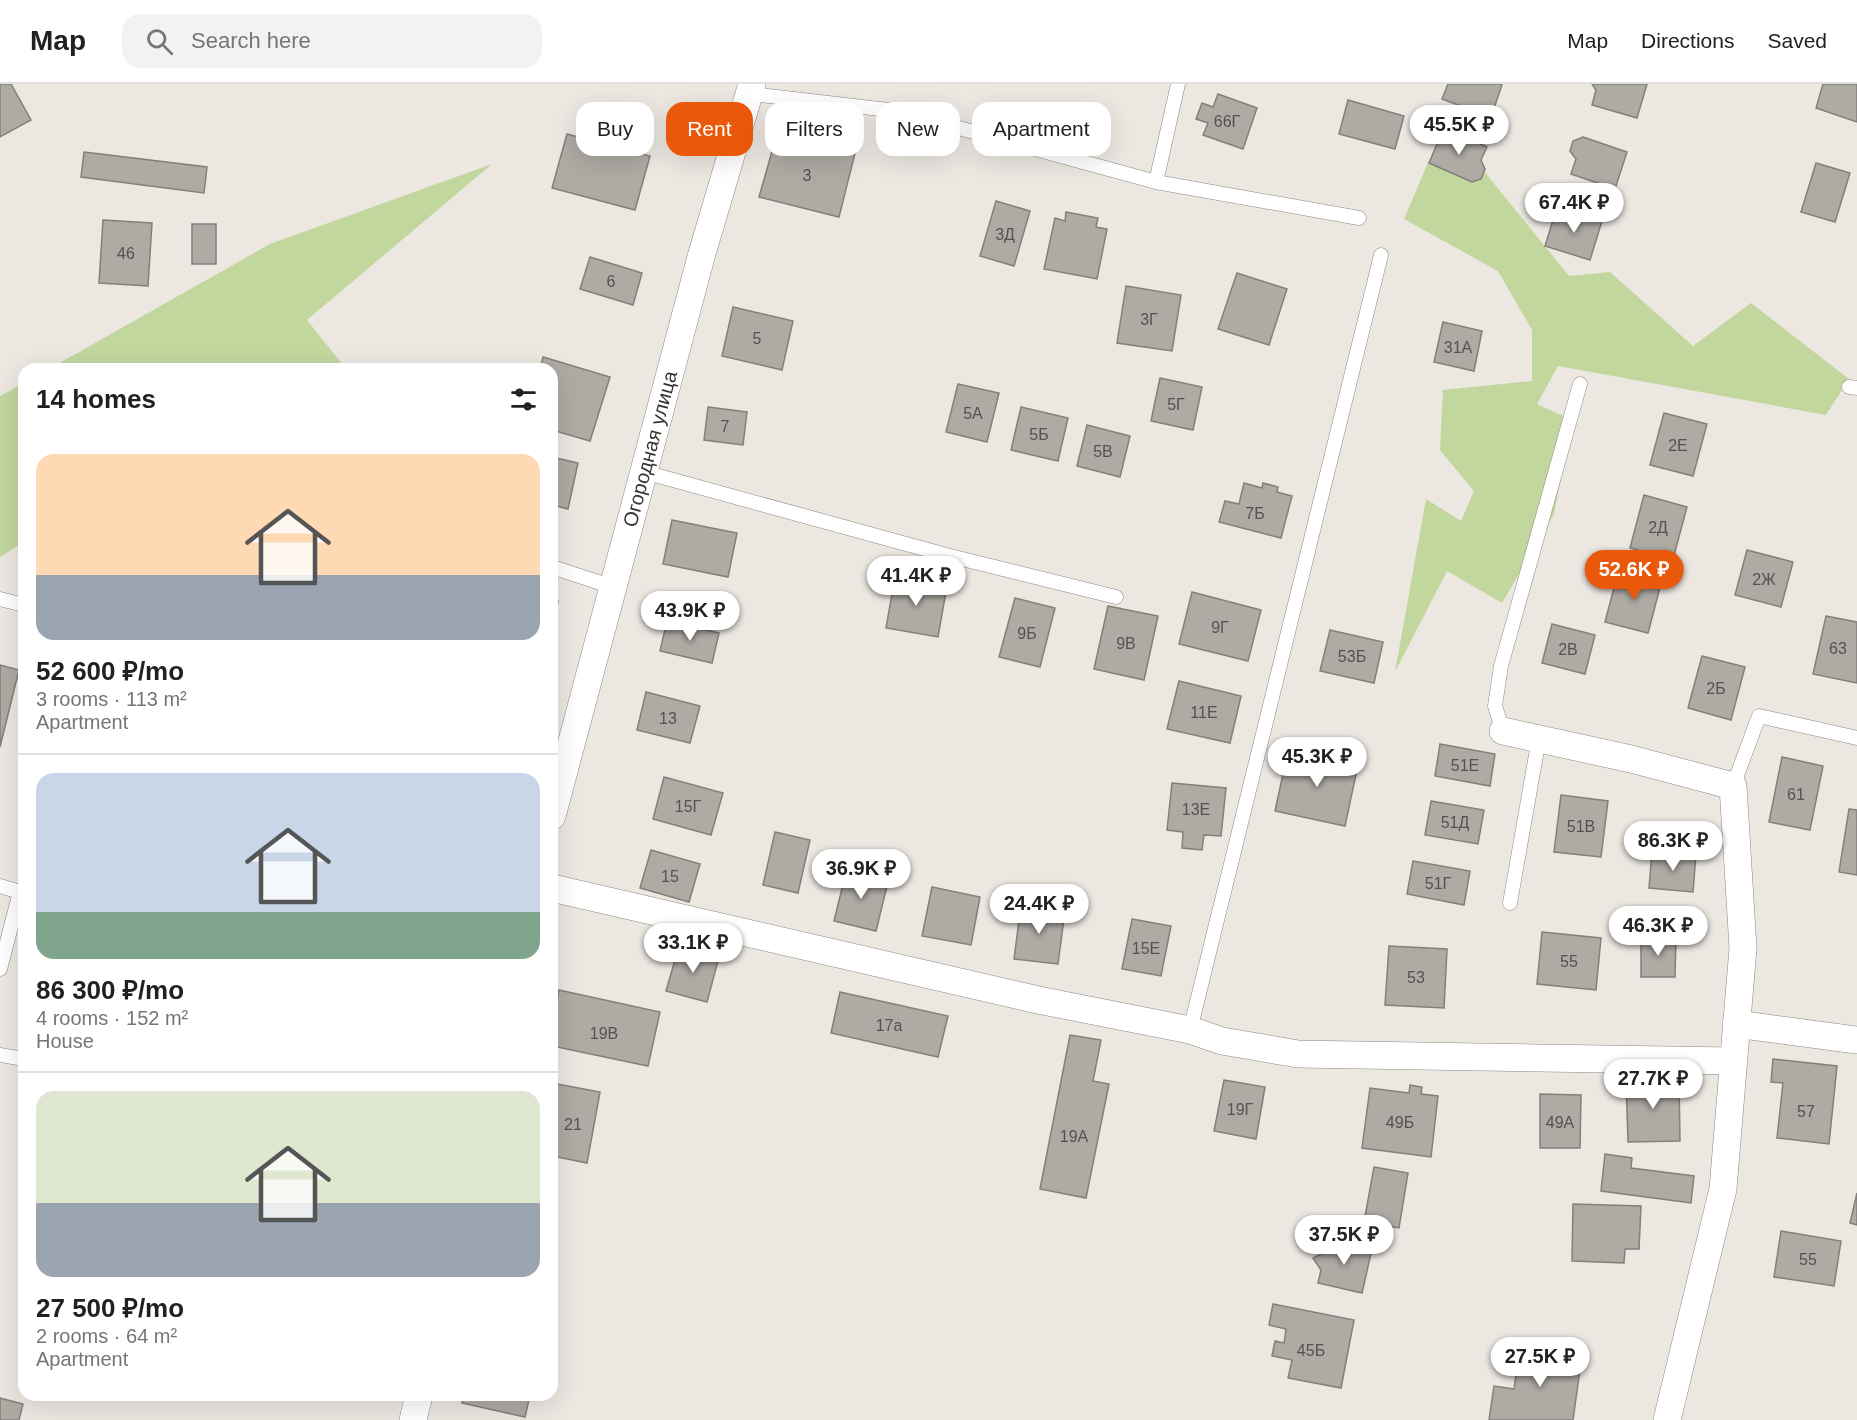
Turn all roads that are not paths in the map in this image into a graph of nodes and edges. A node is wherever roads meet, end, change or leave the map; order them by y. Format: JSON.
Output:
{"nodes":[{"id":1,"x":1178,"y":84,"type":"edge"},
{"id":2,"x":752,"y":89,"type":"edge"},
{"id":3,"x":1156,"y":182,"type":"junction"},
{"id":4,"x":1359,"y":218,"type":"dead end"},
{"id":5,"x":1381,"y":255,"type":"dead end"},
{"id":6,"x":1580,"y":384,"type":"dead end"},
{"id":7,"x":644,"y":472,"type":"junction"},
{"id":8,"x":558,"y":569,"type":"edge"},
{"id":9,"x":613,"y":587,"type":"junction"},
{"id":10,"x":1116,"y":597,"type":"dead end"},
{"id":11,"x":0,"y":599,"type":"edge"},
{"id":12,"x":18,"y":604,"type":"edge"},
{"id":13,"x":1503,"y":731,"type":"joint"},
{"id":14,"x":1539,"y":738,"type":"junction"},
{"id":15,"x":1857,"y":738,"type":"edge"},
{"id":16,"x":558,"y":785,"type":"edge"},
{"id":17,"x":1733,"y":786,"type":"junction"},
{"id":18,"x":0,"y":886,"type":"edge"},
{"id":19,"x":558,"y":889,"type":"edge"},
{"id":20,"x":18,"y":891,"type":"edge"},
{"id":21,"x":18,"y":900,"type":"edge"},
{"id":22,"x":1510,"y":903,"type":"dead end"},
{"id":23,"x":0,"y":969,"type":"edge"},
{"id":24,"x":1737,"y":1024,"type":"junction"},
{"id":25,"x":1190,"y":1030,"type":"junction"},
{"id":26,"x":1857,"y":1040,"type":"edge"},
{"id":27,"x":0,"y":1054,"type":"edge"},
{"id":28,"x":18,"y":1058,"type":"edge"},
{"id":29,"x":1733,"y":1061,"type":"junction"},
{"id":30,"x":418,"y":1401,"type":"edge"},
{"id":31,"x":413,"y":1420,"type":"edge"},
{"id":32,"x":1667,"y":1420,"type":"edge"}],
"edges":[{"from":1,"to":3,"type":"lane"},
{"from":2,"to":3,"type":"lane"},
{"from":2,"to":7,"type":"street","name":"Огородная улица"},
{"from":3,"to":4,"type":"lane"},
{"from":5,"to":25,"type":"lane"},
{"from":6,"to":13,"type":"lane"},
{"from":7,"to":9,"type":"street","name":"Огородная улица"},
{"from":7,"to":10,"type":"lane"},
{"from":8,"to":9,"type":"lane"},
{"from":9,"to":16,"type":"street","name":"Огородная улица"},
{"from":11,"to":12,"type":"lane"},
{"from":13,"to":14,"type":"street"},
{"from":14,"to":17,"type":"street"},
{"from":14,"to":22,"type":"lane"},
{"from":15,"to":17,"type":"lane"},
{"from":17,"to":24,"type":"street"},
{"from":18,"to":20,"type":"lane"},
{"from":19,"to":25,"type":"street"},
{"from":21,"to":23,"type":"lane"},
{"from":24,"to":26,"type":"street"},
{"from":24,"to":29,"type":"street"},
{"from":25,"to":29,"type":"street"},
{"from":27,"to":28,"type":"lane"},
{"from":29,"to":32,"type":"street"},
{"from":30,"to":31,"type":"street"}]}
